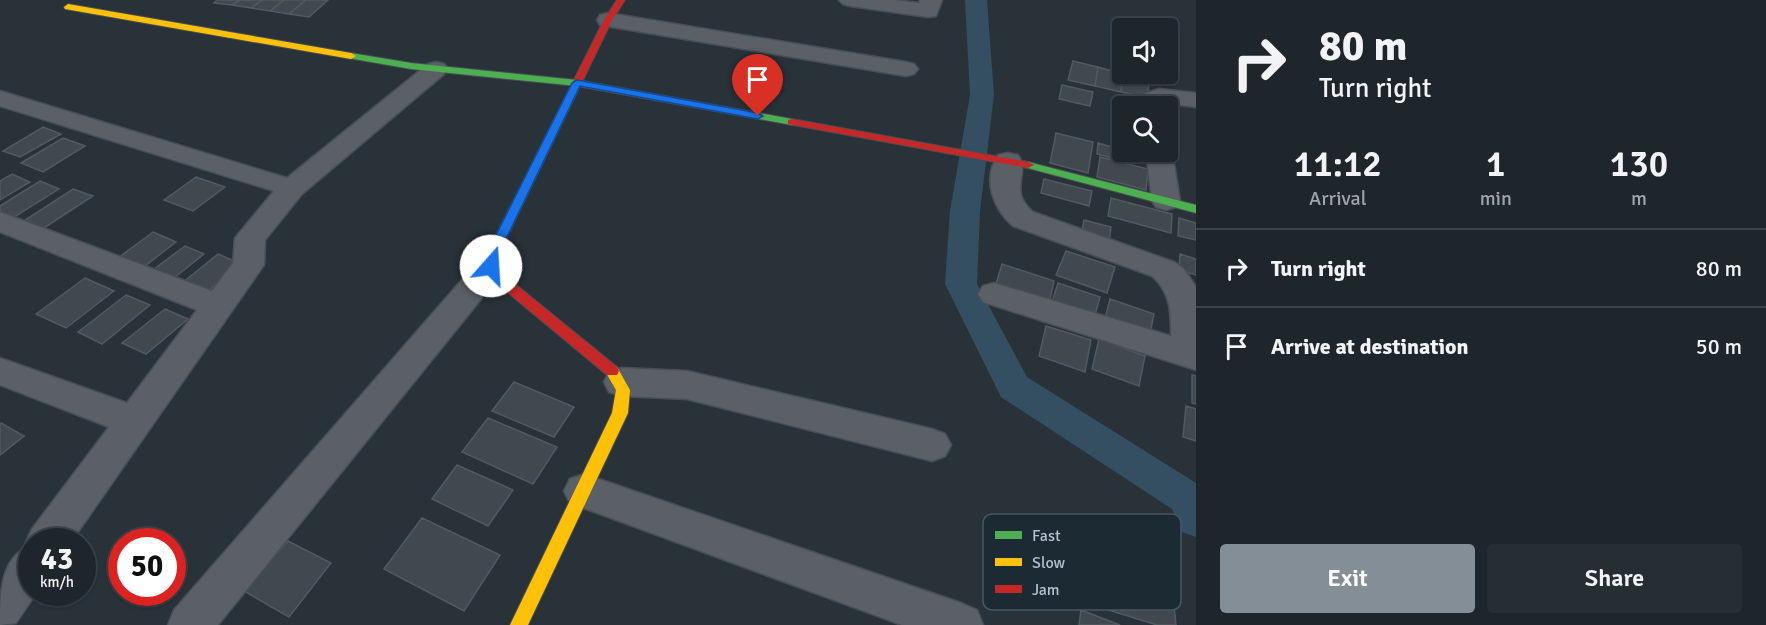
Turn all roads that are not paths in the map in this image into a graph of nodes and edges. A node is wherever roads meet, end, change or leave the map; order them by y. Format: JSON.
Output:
{"nodes":[{"id":1,"x":621,"y":0,"type":"edge"},
{"id":2,"x":850,"y":0,"type":"edge"},
{"id":3,"x":931,"y":0,"type":"edge"},
{"id":4,"x":68,"y":7,"type":"dead end"},
{"id":5,"x":608,"y":20,"type":"junction"},
{"id":6,"x":436,"y":69,"type":"junction"},
{"id":7,"x":906,"y":69,"type":"dead end"},
{"id":8,"x":577,"y":83,"type":"junction"},
{"id":9,"x":0,"y":98,"type":"edge"},
{"id":10,"x":1178,"y":98,"type":"edge"},
{"id":11,"x":1196,"y":100,"type":"edge"},
{"id":12,"x":997,"y":159,"type":"junction"},
{"id":13,"x":1160,"y":162,"type":"edge"},
{"id":14,"x":292,"y":188,"type":"junction"},
{"id":15,"x":1166,"y":201,"type":"junction"},
{"id":16,"x":1196,"y":209,"type":"edge"},
{"id":17,"x":0,"y":221,"type":"edge"},
{"id":18,"x":491,"y":266,"type":"junction"},
{"id":19,"x":994,"y":294,"type":"dead end"},
{"id":20,"x":219,"y":306,"type":"junction"},
{"id":21,"x":1192,"y":356,"type":"edge"},
{"id":22,"x":0,"y":371,"type":"edge"},
{"id":23,"x":622,"y":382,"type":"junction"},
{"id":24,"x":134,"y":421,"type":"junction"},
{"id":25,"x":932,"y":445,"type":"dead end"},
{"id":26,"x":584,"y":491,"type":"junction"},
{"id":27,"x":57,"y":528,"type":"edge"},
{"id":28,"x":18,"y":583,"type":"edge"},
{"id":29,"x":0,"y":608,"type":"edge"},
{"id":30,"x":190,"y":625,"type":"edge"},
{"id":31,"x":519,"y":625,"type":"edge"},
{"id":32,"x":961,"y":625,"type":"edge"}],
"edges":[{"from":1,"to":5,"type":"street"},
{"from":2,"to":3,"type":"street"},
{"from":4,"to":6,"type":"street"},
{"from":5,"to":7,"type":"street"},
{"from":5,"to":8,"type":"street"},
{"from":6,"to":8,"type":"street"},
{"from":6,"to":14,"type":"street"},
{"from":8,"to":12,"type":"street"},
{"from":8,"to":18,"type":"street"},
{"from":9,"to":14,"type":"street"},
{"from":10,"to":11,"type":"street"},
{"from":12,"to":15,"type":"street"},
{"from":12,"to":21,"type":"street"},
{"from":13,"to":15,"type":"street"},
{"from":14,"to":20,"type":"street"},
{"from":15,"to":16,"type":"street"},
{"from":17,"to":20,"type":"street"},
{"from":18,"to":23,"type":"street"},
{"from":18,"to":30,"type":"street"},
{"from":19,"to":21,"type":"street"},
{"from":20,"to":24,"type":"street"},
{"from":22,"to":24,"type":"street"},
{"from":23,"to":25,"type":"street"},
{"from":23,"to":26,"type":"street"},
{"from":24,"to":27,"type":"street"},
{"from":26,"to":31,"type":"street"},
{"from":26,"to":32,"type":"street"},
{"from":28,"to":29,"type":"street"}]}
